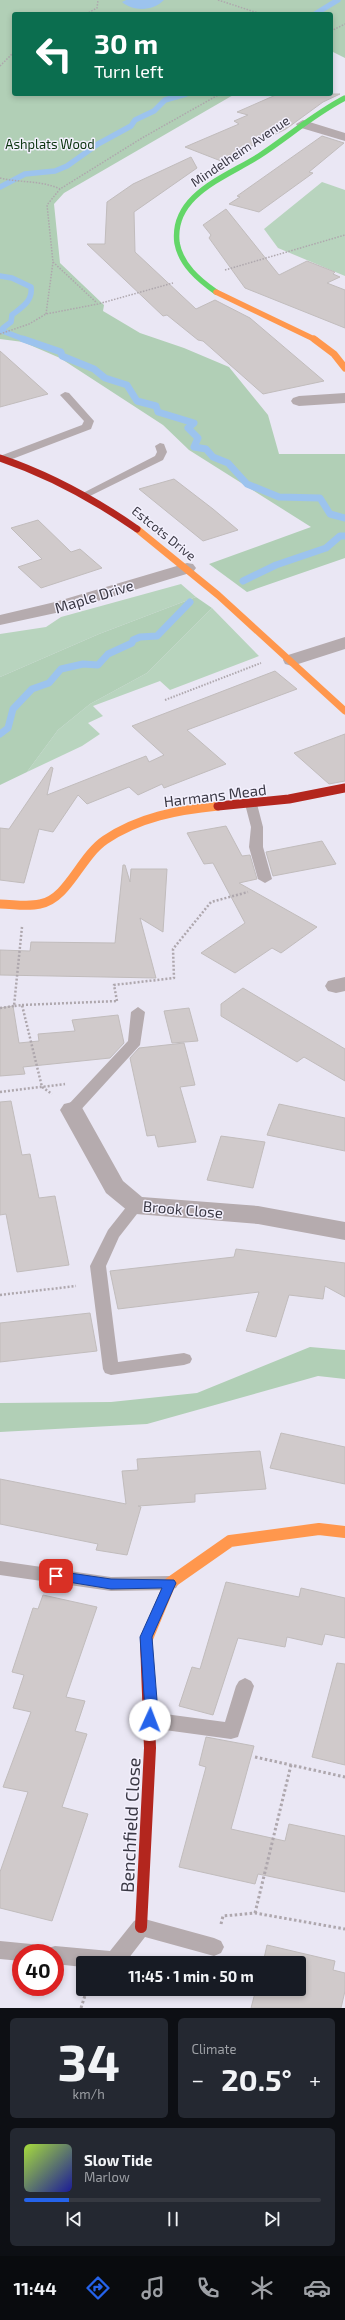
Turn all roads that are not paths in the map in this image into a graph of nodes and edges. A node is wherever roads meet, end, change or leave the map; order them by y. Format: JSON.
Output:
{"nodes":[{"id":1,"x":345,"y":98,"type":"edge"},
{"id":2,"x":304,"y":124,"type":"junction"},
{"id":3,"x":345,"y":137,"type":"edge"},
{"id":4,"x":345,"y":368,"type":"edge"},
{"id":5,"x":65,"y":396,"type":"dead end"},
{"id":6,"x":345,"y":398,"type":"edge"},
{"id":7,"x":299,"y":400,"type":"dead end"},
{"id":8,"x":160,"y":446,"type":"dead end"},
{"id":9,"x":1,"y":459,"type":"edge"},
{"id":10,"x":86,"y":494,"type":"junction"},
{"id":11,"x":187,"y":568,"type":"junction"},
{"id":12,"x":0,"y":620,"type":"edge"},
{"id":13,"x":345,"y":643,"type":"edge"},
{"id":14,"x":289,"y":657,"type":"junction"},
{"id":15,"x":345,"y":711,"type":"edge"},
{"id":16,"x":345,"y":788,"type":"edge"},
{"id":17,"x":252,"y":804,"type":"junction"},
{"id":18,"x":265,"y":879,"type":"road end"},
{"id":19,"x":0,"y":904,"type":"edge"},
{"id":20,"x":138,"y":1012,"type":"road end"},
{"id":21,"x":72,"y":1110,"type":"joint"},
{"id":22,"x":136,"y":1205,"type":"junction"},
{"id":23,"x":345,"y":1231,"type":"edge"},
{"id":24,"x":184,"y":1359,"type":"dead end"},
{"id":25,"x":345,"y":1532,"type":"edge"},
{"id":26,"x":0,"y":1568,"type":"edge"},
{"id":27,"x":170,"y":1583,"type":"junction"},
{"id":28,"x":245,"y":1686,"type":"dead end"},
{"id":29,"x":150,"y":1720,"type":"junction"},
{"id":30,"x":141,"y":1927,"type":"junction"},
{"id":31,"x":214,"y":1947,"type":"road end"},
{"id":32,"x":0,"y":1950,"type":"edge"},
{"id":33,"x":12,"y":1951,"type":"edge"},
{"id":34,"x":64,"y":1956,"type":"edge"}],
"edges":[{"from":1,"to":2,"type":"street","name":"Mindelheim Avenue"},
{"from":2,"to":3,"type":"street"},
{"from":2,"to":4,"type":"street","name":"Mindelheim Avenue"},
{"from":5,"to":9,"type":"lane"},
{"from":6,"to":7,"type":"street"},
{"from":8,"to":10,"type":"lane"},
{"from":9,"to":10,"type":"street","name":"Estcots Drive"},
{"from":10,"to":11,"type":"street","name":"Estcots Drive"},
{"from":11,"to":12,"type":"street","name":"Maple Drive"},
{"from":11,"to":14,"type":"street","name":"Estcots Drive"},
{"from":13,"to":14,"type":"street"},
{"from":14,"to":15,"type":"street","name":"Estcots Drive"},
{"from":16,"to":17,"type":"street","name":"Harmans Mead"},
{"from":17,"to":18,"type":"lane"},
{"from":17,"to":19,"type":"street","name":"Harmans Mead"},
{"from":20,"to":21,"type":"lane"},
{"from":21,"to":22,"type":"street","name":"Brook Close"},
{"from":22,"to":23,"type":"street","name":"Brook Close"},
{"from":22,"to":24,"type":"lane"},
{"from":25,"to":27,"type":"street"},
{"from":26,"to":27,"type":"lane"},
{"from":27,"to":29,"type":"street","name":"Benchfield Close"},
{"from":28,"to":29,"type":"lane"},
{"from":29,"to":30,"type":"street","name":"Benchfield Close"},
{"from":30,"to":31,"type":"lane"},
{"from":30,"to":34,"type":"lane"},
{"from":32,"to":33,"type":"lane"}]}
